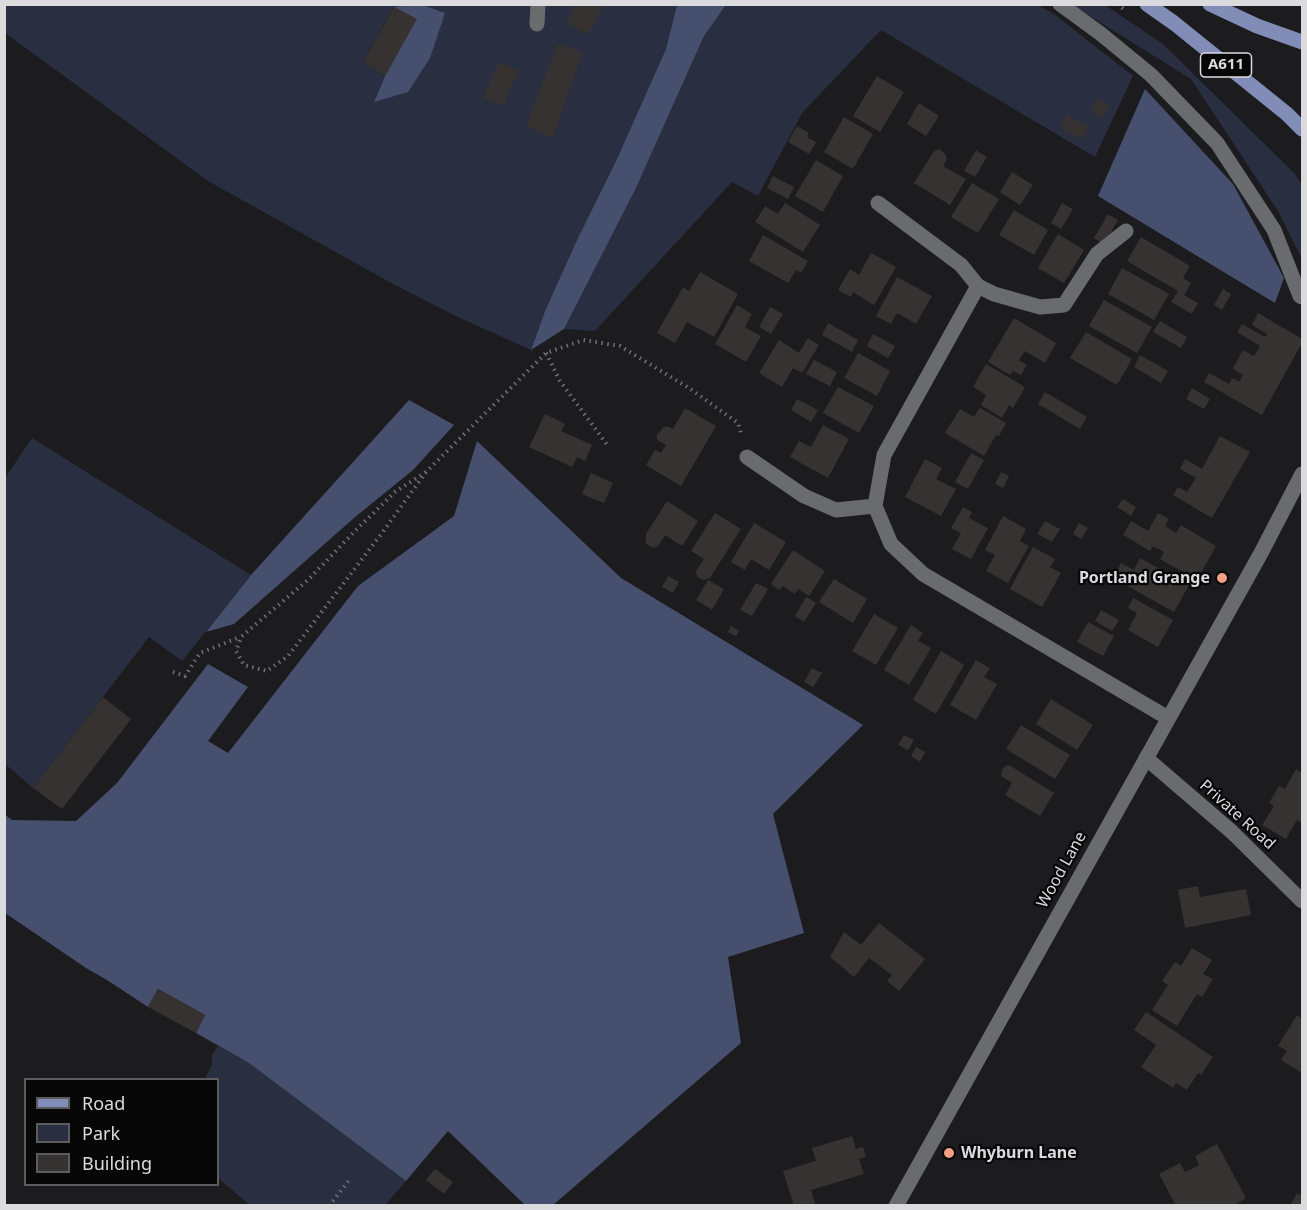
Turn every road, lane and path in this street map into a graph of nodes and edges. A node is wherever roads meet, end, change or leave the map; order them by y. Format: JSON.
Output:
{"nodes":[{"id":1,"x":538,"y":4,"type":"edge"},
{"id":2,"x":1060,"y":4,"type":"edge"},
{"id":3,"x":1147,"y":4,"type":"edge"},
{"id":4,"x":1210,"y":4,"type":"edge"},
{"id":5,"x":537,"y":24,"type":"dead end"},
{"id":6,"x":1302,"y":42,"type":"edge"},
{"id":7,"x":1302,"y":129,"type":"edge"},
{"id":8,"x":878,"y":203,"type":"dead end"},
{"id":9,"x":1126,"y":231,"type":"dead end"},
{"id":10,"x":978,"y":286,"type":"junction"},
{"id":11,"x":1302,"y":297,"type":"edge"},
{"id":12,"x":546,"y":353,"type":"junction"},
{"id":13,"x":608,"y":446,"type":"dead end"},
{"id":14,"x":747,"y":457,"type":"joint"},
{"id":15,"x":426,"y":472,"type":"junction"},
{"id":16,"x":1302,"y":474,"type":"edge"},
{"id":17,"x":875,"y":506,"type":"junction"},
{"id":18,"x":241,"y":637,"type":"junction"},
{"id":19,"x":173,"y":672,"type":"dead end"},
{"id":20,"x":1168,"y":718,"type":"junction"},
{"id":21,"x":1146,"y":758,"type":"junction"},
{"id":22,"x":1302,"y":900,"type":"edge"},
{"id":23,"x":350,"y":1179,"type":"dead end"},
{"id":24,"x":329,"y":1206,"type":"edge"},
{"id":25,"x":896,"y":1206,"type":"edge"}],
"edges":[{"from":1,"to":5,"type":"street"},
{"from":2,"to":11,"type":"street"},
{"from":3,"to":7,"type":"main road","number":"A611"},
{"from":4,"to":6,"type":"main road"},
{"from":8,"to":10,"type":"street"},
{"from":9,"to":10,"type":"street"},
{"from":10,"to":17,"type":"street"},
{"from":12,"to":13,"type":"path"},
{"from":12,"to":14,"type":"path"},
{"from":12,"to":15,"type":"path"},
{"from":14,"to":17,"type":"street"},
{"from":15,"to":18,"type":"path"},
{"from":15,"to":18,"type":"path"},
{"from":16,"to":20,"type":"street","name":"Wood Lane"},
{"from":17,"to":20,"type":"street"},
{"from":18,"to":19,"type":"path"},
{"from":20,"to":21,"type":"street","name":"Wood Lane"},
{"from":21,"to":22,"type":"street","name":"Private Road"},
{"from":21,"to":25,"type":"street","name":"Wood Lane"},
{"from":23,"to":24,"type":"path"}]}
